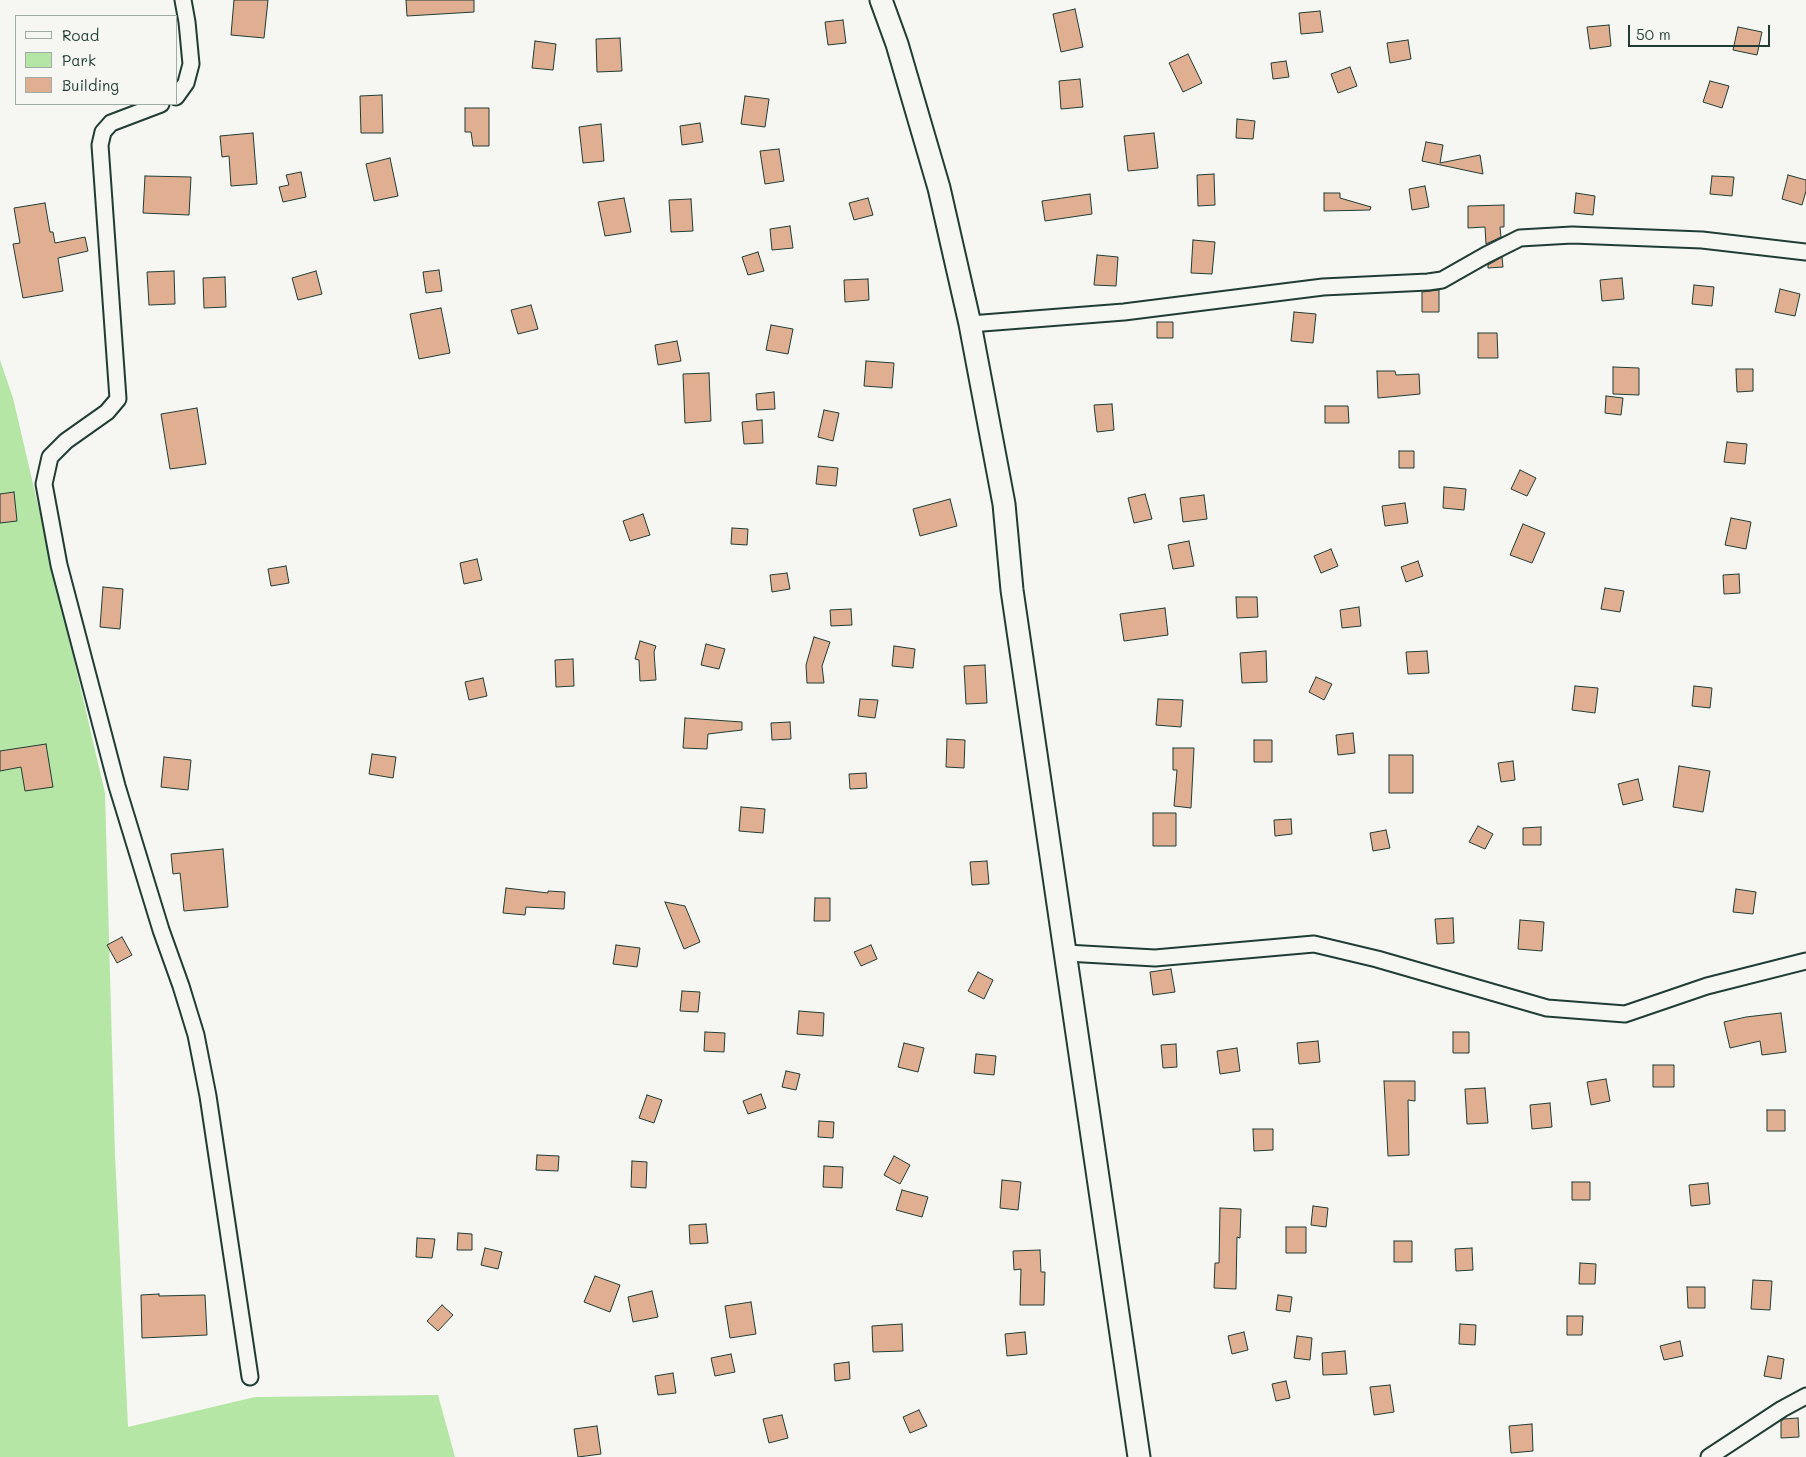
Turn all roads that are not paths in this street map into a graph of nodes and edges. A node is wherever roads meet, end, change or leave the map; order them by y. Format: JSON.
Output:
{"nodes":[{"id":1,"x":183,"y":0,"type":"edge"},
{"id":2,"x":881,"y":0,"type":"edge"},
{"id":3,"x":178,"y":94,"type":"edge"},
{"id":4,"x":159,"y":105,"type":"edge"},
{"id":5,"x":1806,"y":252,"type":"edge"},
{"id":6,"x":970,"y":324,"type":"junction"},
{"id":7,"x":1066,"y":953,"type":"junction"},
{"id":8,"x":1806,"y":961,"type":"edge"},
{"id":9,"x":250,"y":1377,"type":"dead end"},
{"id":10,"x":1806,"y":1396,"type":"edge"},
{"id":11,"x":1140,"y":1457,"type":"edge"},
{"id":12,"x":1709,"y":1457,"type":"edge"}],
"edges":[{"from":1,"to":3,"type":"street"},
{"from":2,"to":6,"type":"main road"},
{"from":4,"to":9,"type":"street"},
{"from":5,"to":6,"type":"street"},
{"from":6,"to":7,"type":"main road"},
{"from":7,"to":8,"type":"street"},
{"from":7,"to":11,"type":"main road"},
{"from":10,"to":12,"type":"street"}]}
